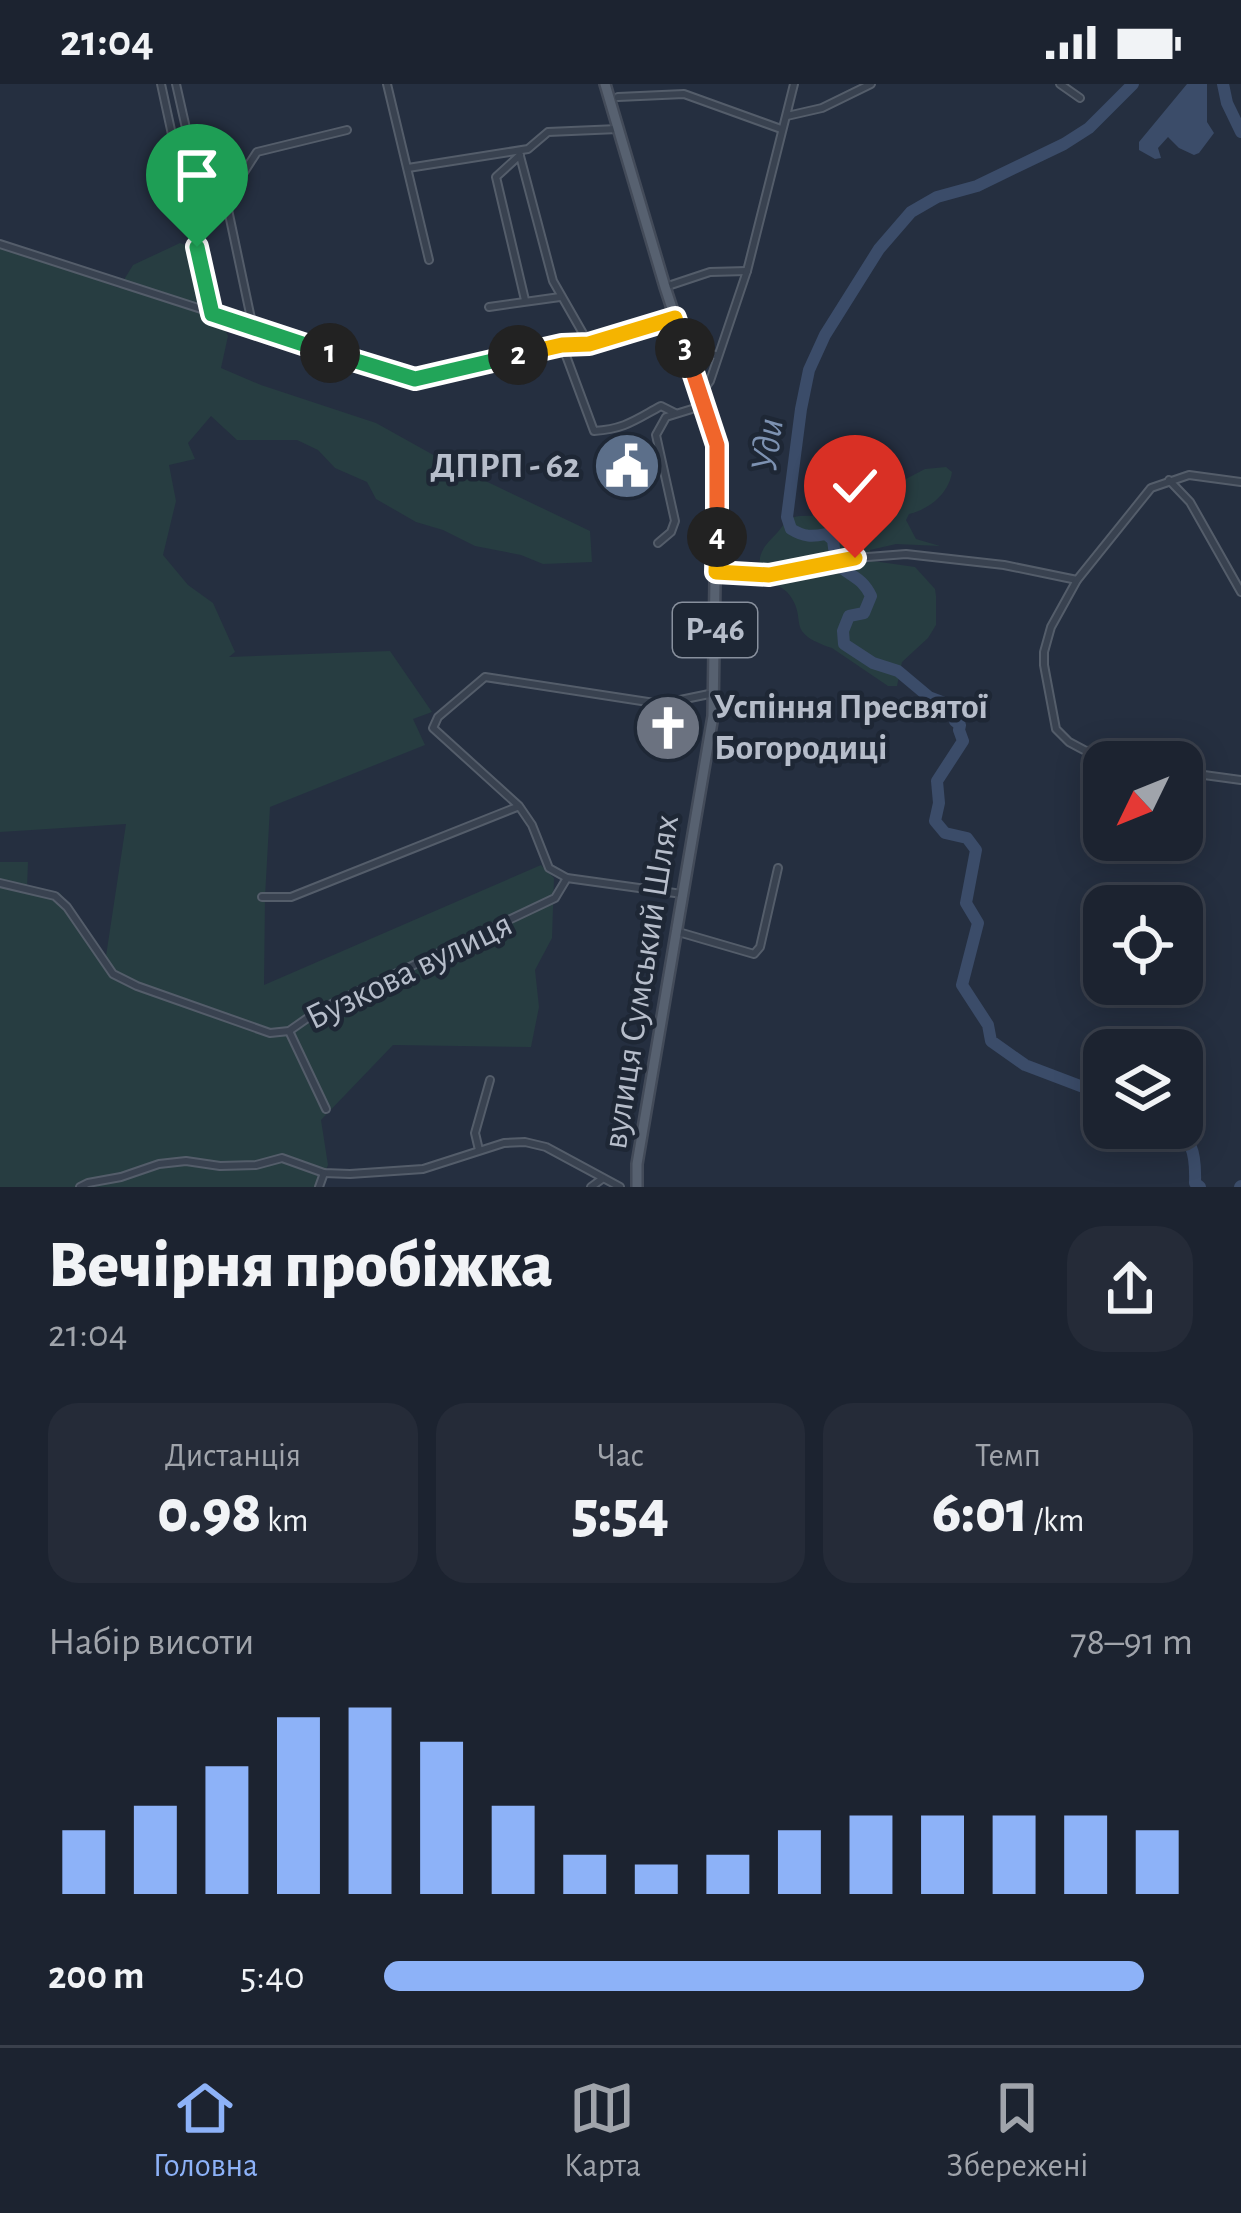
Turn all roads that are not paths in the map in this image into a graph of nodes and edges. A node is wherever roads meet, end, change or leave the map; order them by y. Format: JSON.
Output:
{"nodes":[{"id":1,"x":161,"y":84,"type":"edge"},
{"id":2,"x":176,"y":84,"type":"edge"},
{"id":3,"x":387,"y":84,"type":"edge"},
{"id":4,"x":605,"y":84,"type":"edge"},
{"id":5,"x":794,"y":84,"type":"edge"},
{"id":6,"x":871,"y":84,"type":"edge"},
{"id":7,"x":1060,"y":84,"type":"edge"},
{"id":8,"x":618,"y":97,"type":"dead end"},
{"id":9,"x":1080,"y":98,"type":"dead end"},
{"id":10,"x":787,"y":116,"type":"junction"},
{"id":11,"x":618,"y":129,"type":"junction"},
{"id":12,"x":781,"y":129,"type":"junction"},
{"id":13,"x":347,"y":130,"type":"dead end"},
{"id":14,"x":528,"y":149,"type":"junction"},
{"id":15,"x":520,"y":156,"type":"junction"},
{"id":16,"x":193,"y":159,"type":"dead end"},
{"id":17,"x":408,"y":168,"type":"junction"},
{"id":18,"x":0,"y":244,"type":"edge"},
{"id":19,"x":429,"y":260,"type":"dead end"},
{"id":20,"x":746,"y":272,"type":"junction"},
{"id":21,"x":665,"y":287,"type":"junction"},
{"id":22,"x":560,"y":297,"type":"junction"},
{"id":23,"x":525,"y":300,"type":"junction"},
{"id":24,"x":489,"y":308,"type":"dead end"},
{"id":25,"x":212,"y":314,"type":"junction"},
{"id":26,"x":675,"y":318,"type":"junction"},
{"id":27,"x":254,"y":328,"type":"junction"},
{"id":28,"x":589,"y":344,"type":"junction"},
{"id":29,"x":562,"y":345,"type":"junction"},
{"id":30,"x":716,"y":355,"type":"junction"},
{"id":31,"x":688,"y":356,"type":"junction"},
{"id":32,"x":700,"y":393,"type":"junction"},
{"id":33,"x":704,"y":405,"type":"junction"},
{"id":34,"x":675,"y":413,"type":"junction"},
{"id":35,"x":1168,"y":480,"type":"junction"},
{"id":36,"x":1241,"y":482,"type":"edge"},
{"id":37,"x":658,"y":543,"type":"dead end"},
{"id":38,"x":716,"y":572,"type":"junction"},
{"id":39,"x":1077,"y":580,"type":"junction"},
{"id":40,"x":1241,"y":592,"type":"edge"},
{"id":41,"x":714,"y":693,"type":"junction"},
{"id":42,"x":1083,"y":749,"type":"edge"},
{"id":43,"x":1203,"y":774,"type":"edge"},
{"id":44,"x":1241,"y":779,"type":"edge"},
{"id":45,"x":519,"y":806,"type":"junction"},
{"id":46,"x":778,"y":868,"type":"dead end"},
{"id":47,"x":567,"y":878,"type":"junction"},
{"id":48,"x":0,"y":884,"type":"edge"},
{"id":49,"x":682,"y":894,"type":"junction"},
{"id":50,"x":262,"y":897,"type":"dead end"},
{"id":51,"x":676,"y":931,"type":"junction"},
{"id":52,"x":289,"y":1031,"type":"junction"},
{"id":53,"x":490,"y":1079,"type":"dead end"},
{"id":54,"x":326,"y":1109,"type":"dead end"},
{"id":55,"x":479,"y":1150,"type":"junction"},
{"id":56,"x":324,"y":1173,"type":"junction"},
{"id":57,"x":602,"y":1179,"type":"junction"},
{"id":58,"x":80,"y":1187,"type":"edge"},
{"id":59,"x":320,"y":1187,"type":"edge"},
{"id":60,"x":591,"y":1187,"type":"edge"},
{"id":61,"x":620,"y":1187,"type":"edge"},
{"id":62,"x":637,"y":1187,"type":"edge"}],
"edges":[{"from":1,"to":25,"type":"street"},
{"from":2,"to":16,"type":"street"},
{"from":3,"to":17,"type":"street"},
{"from":4,"to":11,"type":"main road","name":"вулиця Сумський Шлях","number":"Р-46"},
{"from":5,"to":10,"type":"street"},
{"from":6,"to":10,"type":"street"},
{"from":7,"to":9,"type":"street"},
{"from":8,"to":12,"type":"street"},
{"from":10,"to":12,"type":"street"},
{"from":11,"to":14,"type":"street"},
{"from":11,"to":21,"type":"main road","name":"вулиця Сумський Шлях","number":"Р-46"},
{"from":12,"to":20,"type":"street"},
{"from":13,"to":27,"type":"street"},
{"from":14,"to":15,"type":"street"},
{"from":14,"to":17,"type":"street"},
{"from":15,"to":22,"type":"street"},
{"from":15,"to":23,"type":"street"},
{"from":17,"to":19,"type":"street"},
{"from":18,"to":25,"type":"street"},
{"from":20,"to":21,"type":"street"},
{"from":20,"to":30,"type":"street"},
{"from":21,"to":26,"type":"main road","name":"вулиця Сумський Шлях","number":"Р-46"},
{"from":22,"to":23,"type":"street"},
{"from":22,"to":28,"type":"street"},
{"from":23,"to":24,"type":"street"},
{"from":25,"to":27,"type":"street"},
{"from":26,"to":28,"type":"street"},
{"from":26,"to":31,"type":"main road","name":"вулиця Сумський Шлях","number":"Р-46"},
{"from":27,"to":29,"type":"street"},
{"from":28,"to":29,"type":"street"},
{"from":29,"to":34,"type":"street"},
{"from":30,"to":31,"type":"street"},
{"from":30,"to":32,"type":"street"},
{"from":31,"to":32,"type":"main road","name":"вулиця Сумський Шлях","number":"Р-46"},
{"from":32,"to":33,"type":"main road","name":"вулиця Сумський Шлях","number":"Р-46"},
{"from":33,"to":34,"type":"street"},
{"from":33,"to":38,"type":"main road","name":"вулиця Сумський Шлях","number":"Р-46"},
{"from":34,"to":37,"type":"street"},
{"from":35,"to":36,"type":"street"},
{"from":35,"to":39,"type":"street"},
{"from":35,"to":40,"type":"street"},
{"from":38,"to":39,"type":"street"},
{"from":38,"to":41,"type":"main road","name":"вулиця Сумський Шлях","number":"Р-46"},
{"from":39,"to":42,"type":"street"},
{"from":41,"to":45,"type":"street"},
{"from":41,"to":49,"type":"main road","name":"вулиця Сумський Шлях","number":"Р-46"},
{"from":43,"to":44,"type":"street"},
{"from":45,"to":47,"type":"street"},
{"from":45,"to":50,"type":"street"},
{"from":46,"to":51,"type":"street"},
{"from":47,"to":49,"type":"street"},
{"from":47,"to":52,"type":"street","name":"Бузкова вулиця"},
{"from":48,"to":52,"type":"street","name":"Бузкова вулиця"},
{"from":49,"to":51,"type":"main road","name":"вулиця Сумський Шлях","number":"Р-46"},
{"from":51,"to":62,"type":"main road","name":"вулиця Сумський Шлях","number":"Р-46"},
{"from":52,"to":54,"type":"street"},
{"from":53,"to":55,"type":"street"},
{"from":55,"to":56,"type":"street"},
{"from":55,"to":57,"type":"street"},
{"from":56,"to":58,"type":"street"},
{"from":56,"to":59,"type":"street"},
{"from":57,"to":60,"type":"street"},
{"from":57,"to":61,"type":"street"}]}
